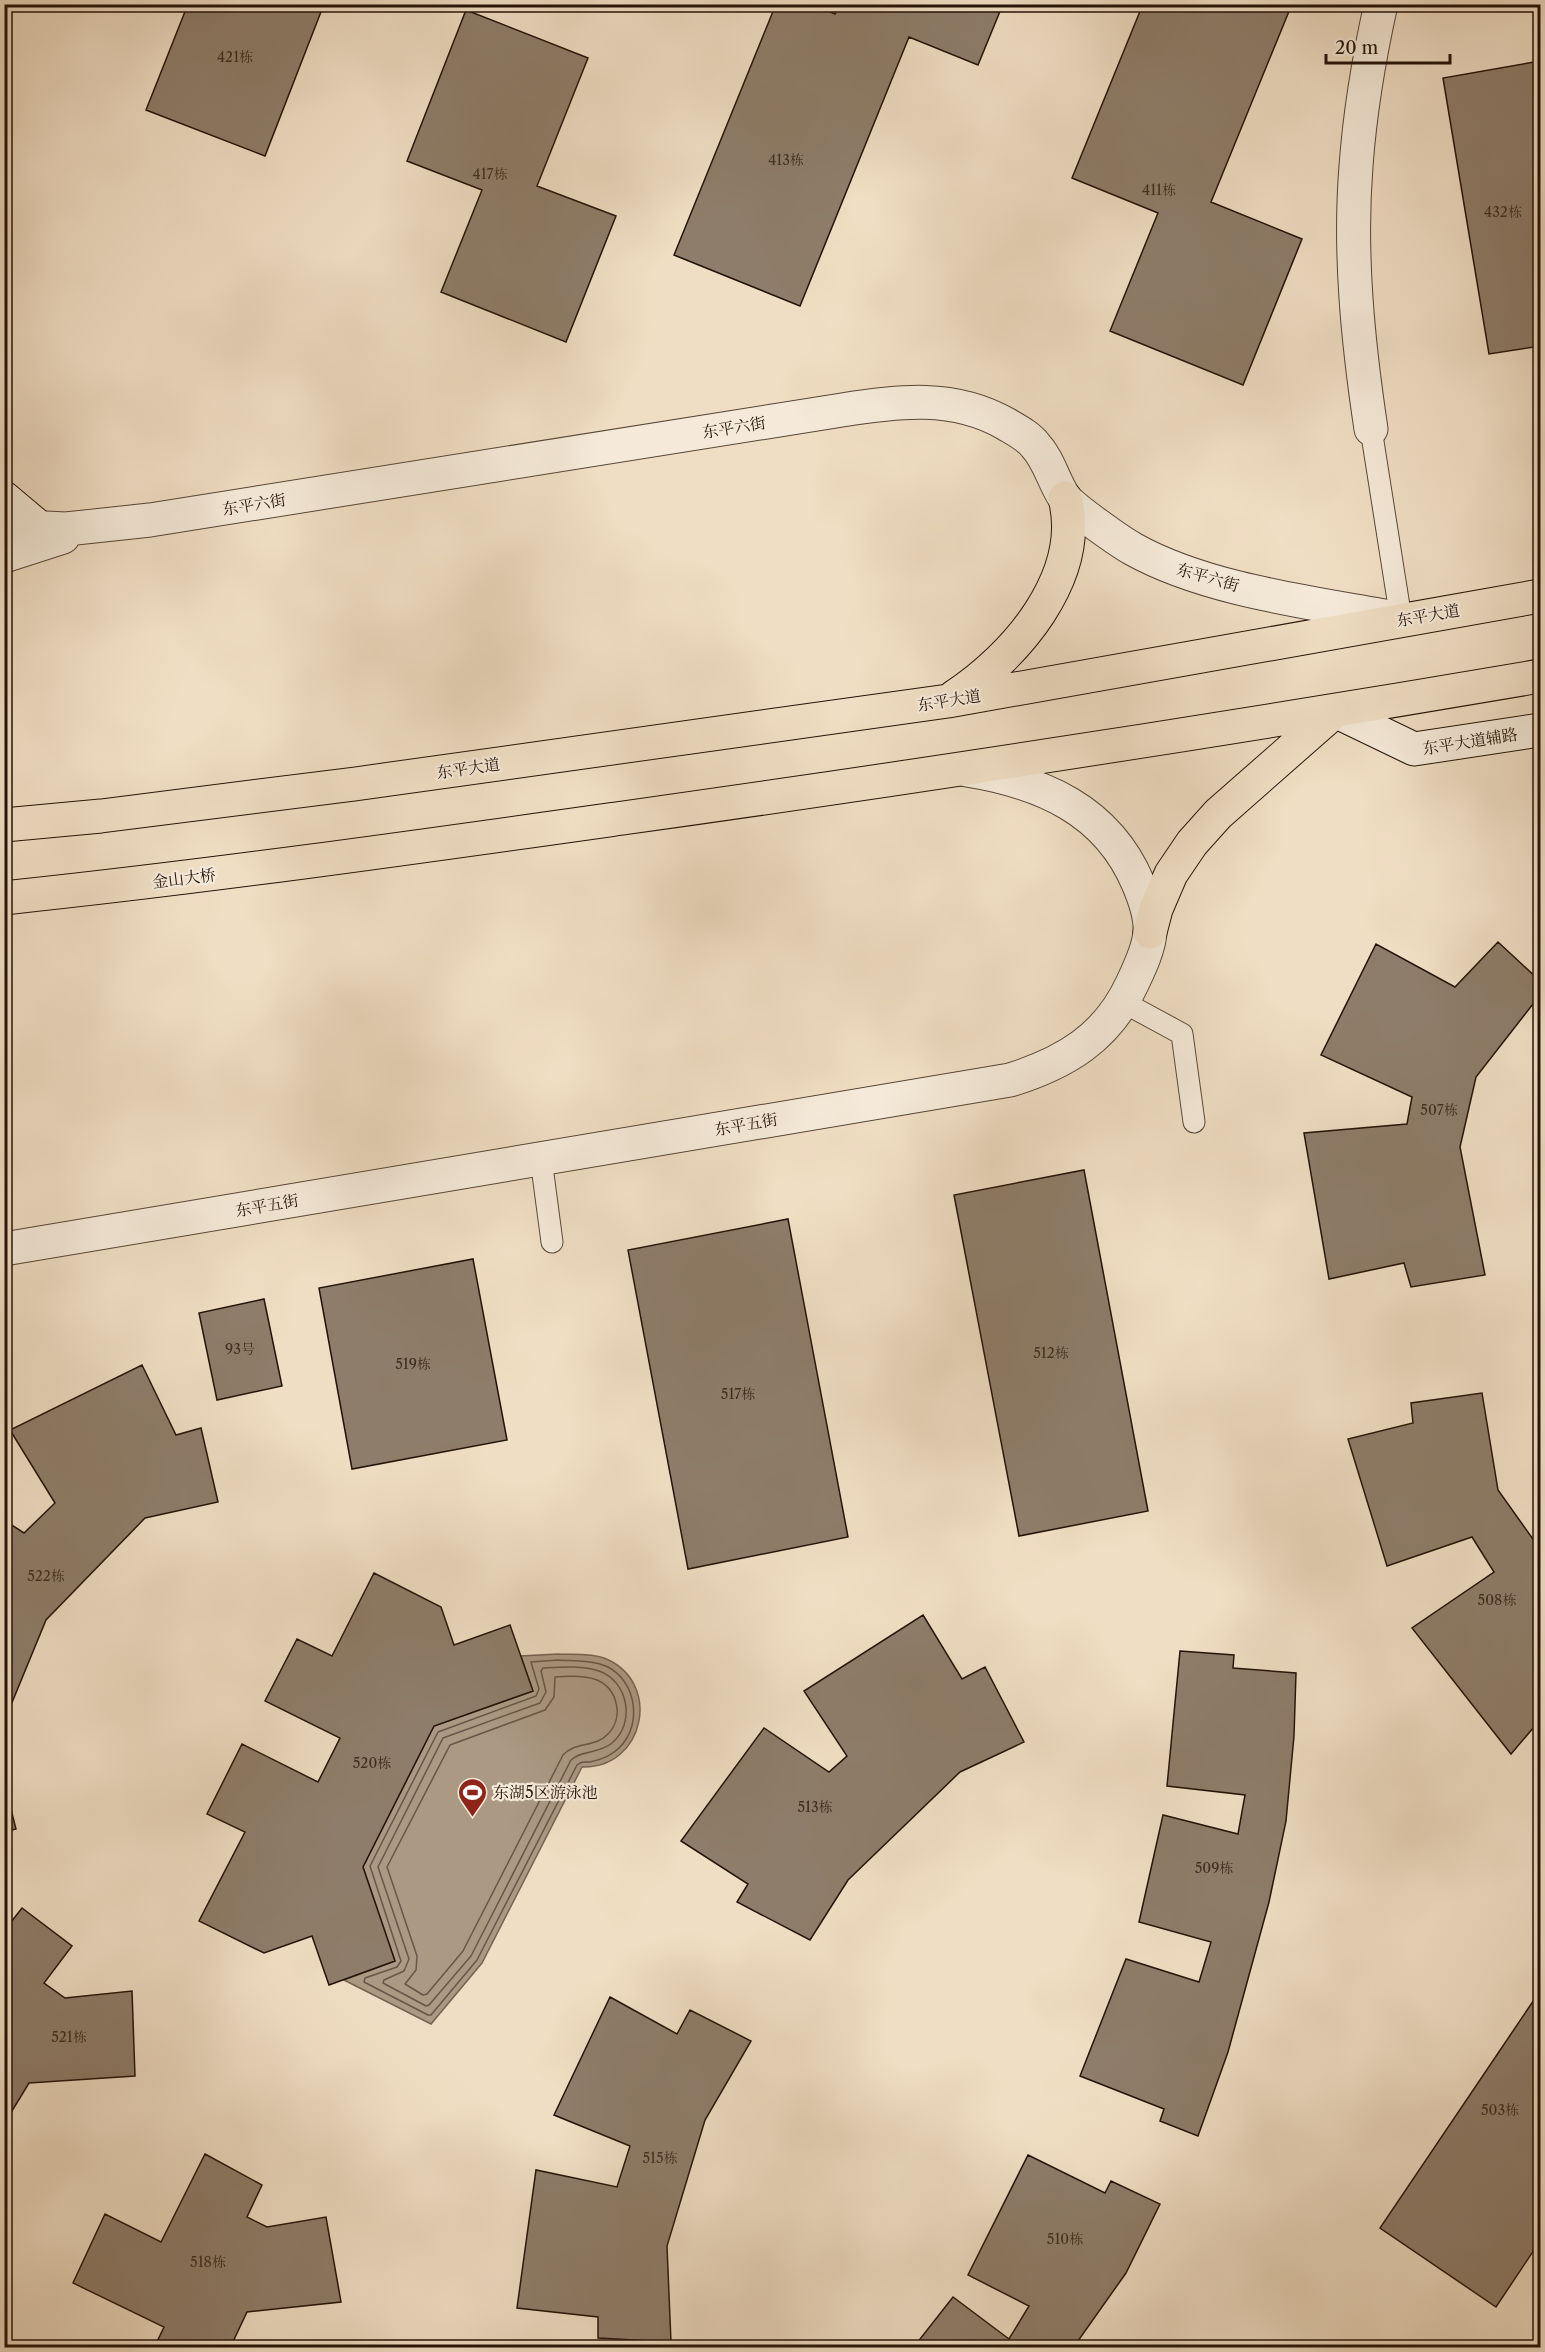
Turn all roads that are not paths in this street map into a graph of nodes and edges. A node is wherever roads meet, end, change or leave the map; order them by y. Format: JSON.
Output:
{"nodes":[{"id":1,"x":1381,"y":4,"type":"edge"},
{"id":2,"x":1371,"y":429,"type":"joint"},
{"id":3,"x":4,"y":498,"type":"edge"},
{"id":4,"x":1065,"y":498,"type":"junction"},
{"id":5,"x":4,"y":526,"type":"edge"},
{"id":6,"x":94,"y":527,"type":"junction"},
{"id":7,"x":41,"y":529,"type":"junction"},
{"id":8,"x":4,"y":556,"type":"edge"},
{"id":9,"x":1540,"y":596,"type":"edge"},
{"id":10,"x":1401,"y":619,"type":"junction"},
{"id":11,"x":1540,"y":676,"type":"edge"},
{"id":12,"x":948,"y":701,"type":"junction"},
{"id":13,"x":1335,"y":711,"type":"junction"},
{"id":14,"x":1540,"y":730,"type":"edge"},
{"id":15,"x":966,"y":770,"type":"junction"},
{"id":16,"x":4,"y":825,"type":"edge"},
{"id":17,"x":4,"y":898,"type":"edge"},
{"id":18,"x":1150,"y":932,"type":"junction"},
{"id":19,"x":1123,"y":1002,"type":"junction"},
{"id":20,"x":1194,"y":1122,"type":"dead end"},
{"id":21,"x":541,"y":1159,"type":"junction"},
{"id":22,"x":552,"y":1242,"type":"dead end"},
{"id":23,"x":4,"y":1249,"type":"edge"}],
"edges":[{"from":1,"to":2,"type":"street"},
{"from":2,"to":10,"type":"lane"},
{"from":3,"to":7,"type":"street"},
{"from":4,"to":6,"type":"street","name":"东平六街"},
{"from":4,"to":10,"type":"street","name":"东平六街"},
{"from":4,"to":12,"type":"main road"},
{"from":5,"to":7,"type":"street","name":"东平六街"},
{"from":6,"to":7,"type":"street","name":"东平六街"},
{"from":6,"to":8,"type":"street"},
{"from":9,"to":10,"type":"main road","name":"东平大道"},
{"from":10,"to":12,"type":"main road","name":"东平大道"},
{"from":11,"to":13,"type":"main road"},
{"from":12,"to":16,"type":"main road","name":"东平大道"},
{"from":13,"to":14,"type":"street","name":"东平大道辅路"},
{"from":13,"to":15,"type":"main road"},
{"from":13,"to":18,"type":"main road"},
{"from":15,"to":17,"type":"main road","name":"金山大桥"},
{"from":15,"to":18,"type":"street","name":"东平五街"},
{"from":18,"to":19,"type":"street","name":"东平五街"},
{"from":19,"to":20,"type":"lane"},
{"from":19,"to":21,"type":"street","name":"东平五街"},
{"from":21,"to":22,"type":"lane"},
{"from":21,"to":23,"type":"street","name":"东平五街"}]}
